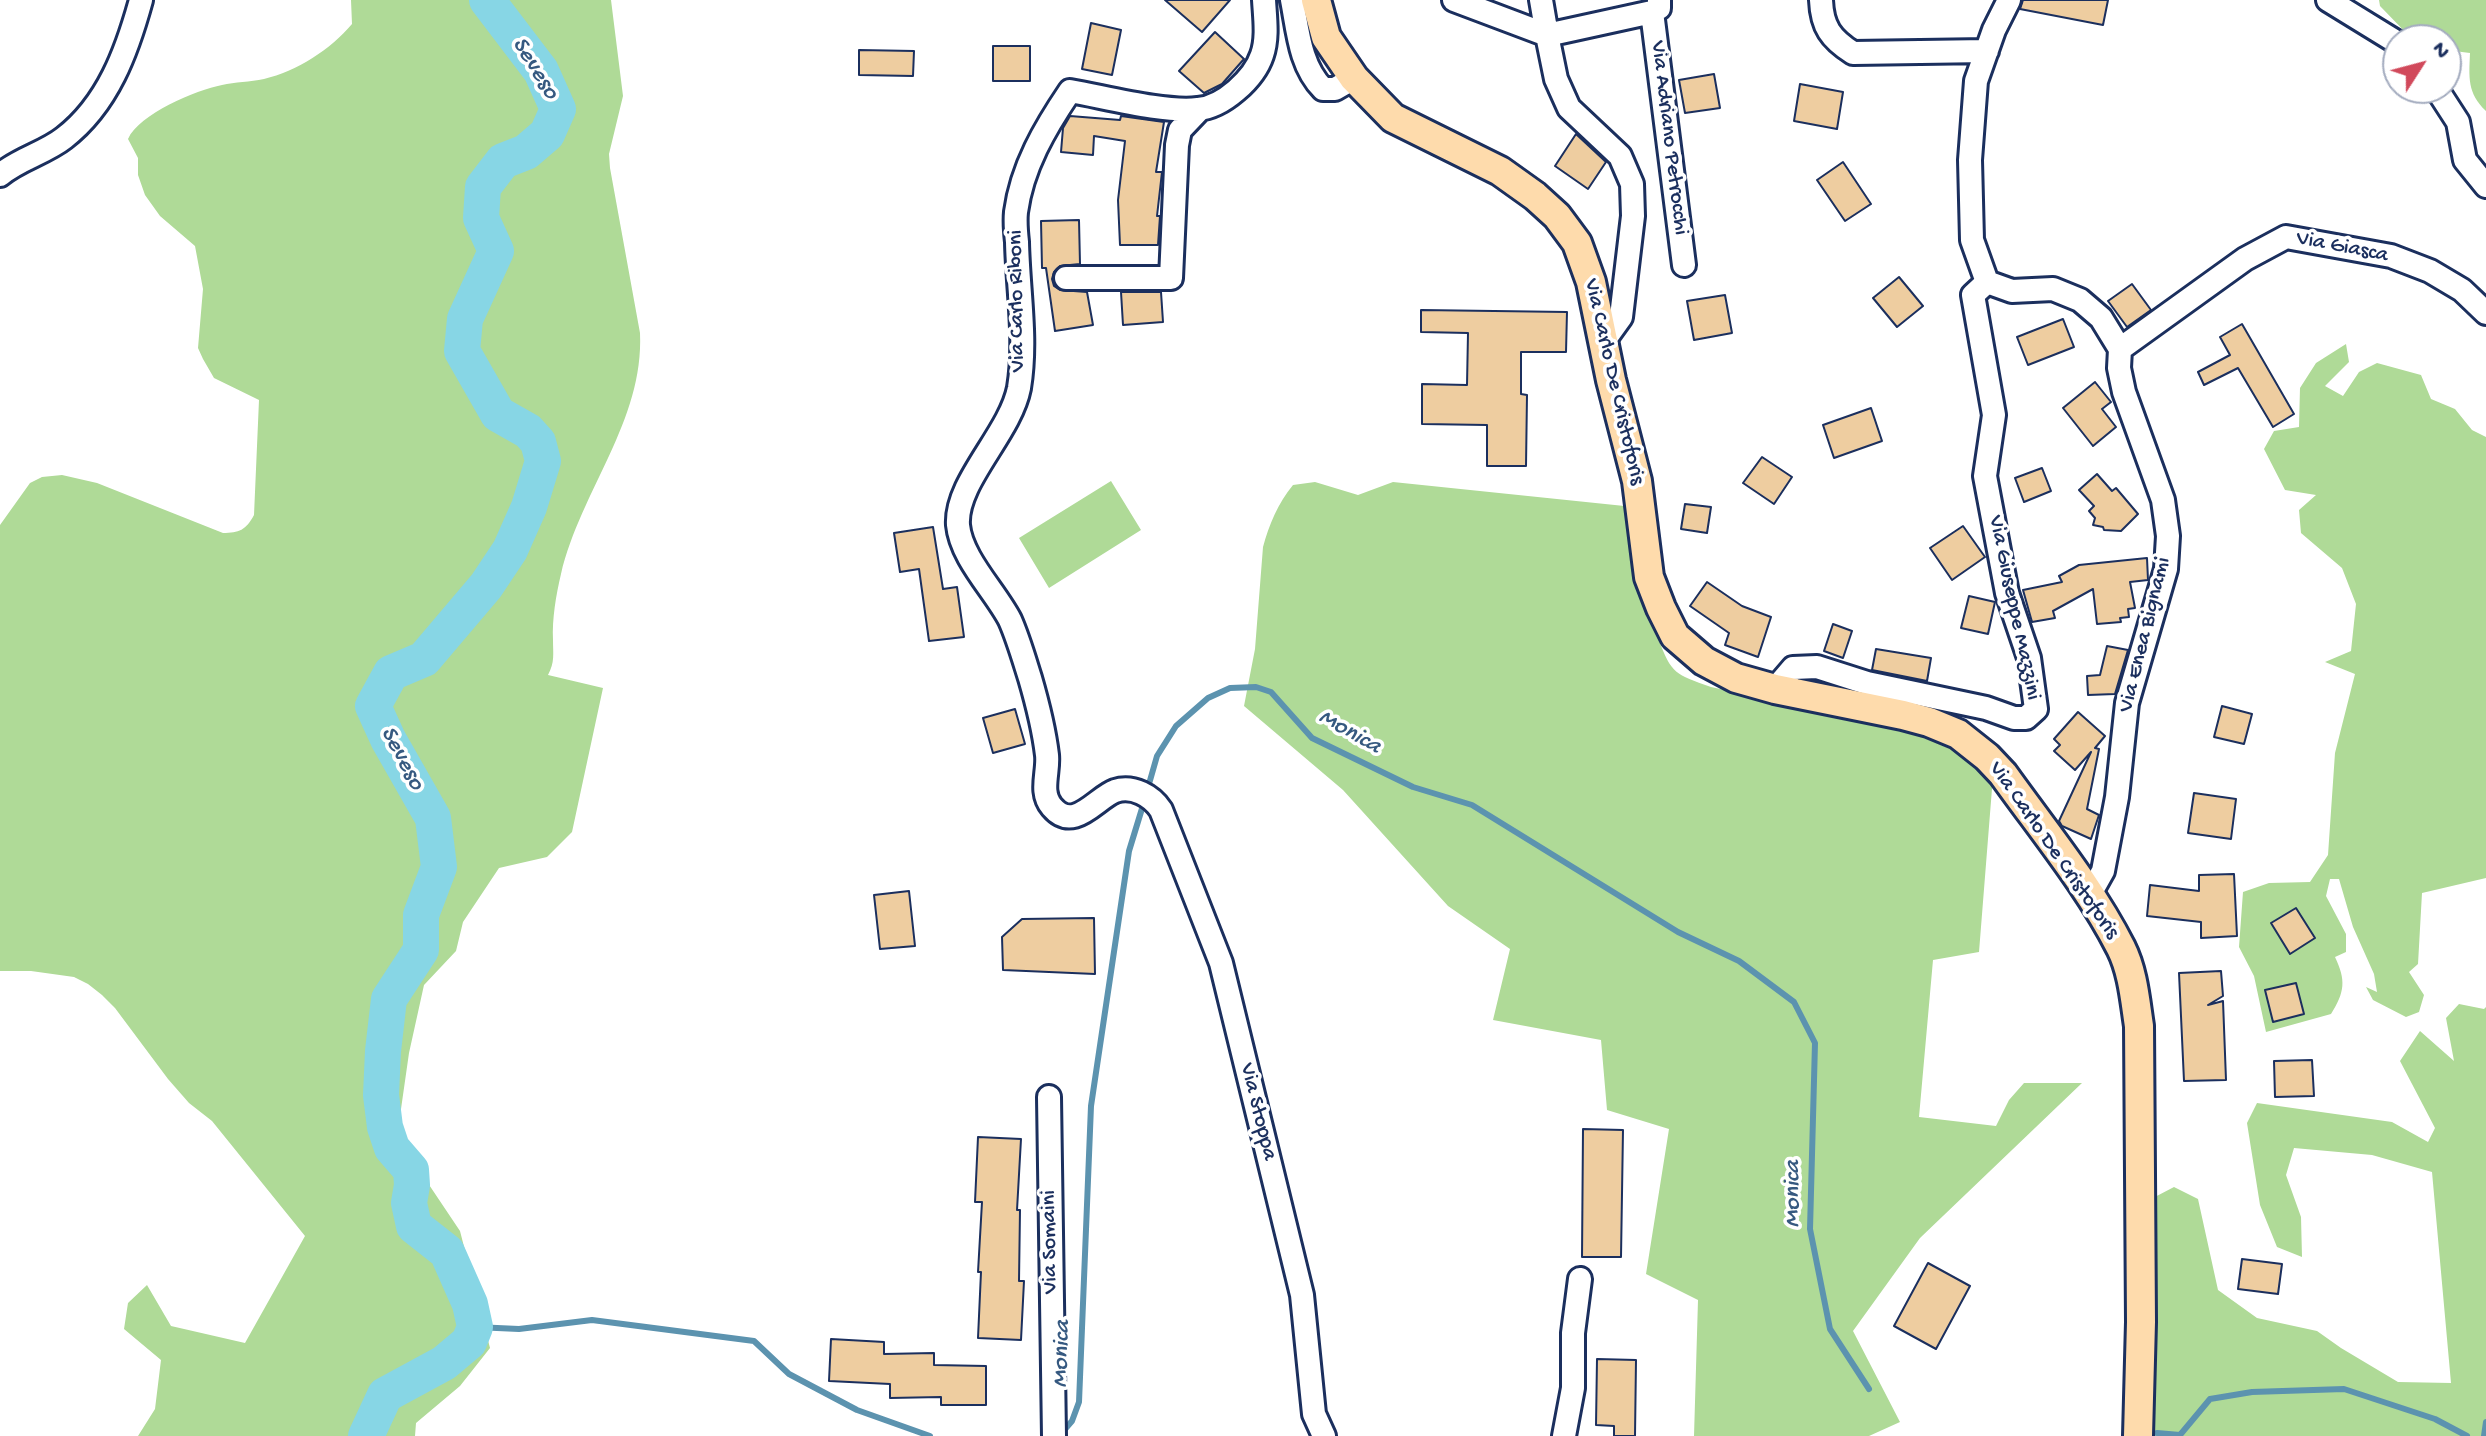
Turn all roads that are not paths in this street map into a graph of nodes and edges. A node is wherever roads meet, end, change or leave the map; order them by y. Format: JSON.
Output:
{"nodes":[{"id":1,"x":141,"y":0,"type":"edge"},
{"id":2,"x":1264,"y":0,"type":"edge"},
{"id":3,"x":1292,"y":0,"type":"edge"},
{"id":4,"x":1316,"y":0,"type":"edge"},
{"id":5,"x":1454,"y":0,"type":"edge"},
{"id":6,"x":1541,"y":0,"type":"edge"},
{"id":7,"x":1821,"y":0,"type":"edge"},
{"id":8,"x":2009,"y":0,"type":"edge"},
{"id":9,"x":2328,"y":0,"type":"edge"},
{"id":10,"x":1656,"y":6,"type":"edge"},
{"id":11,"x":2382,"y":33,"type":"edge"},
{"id":12,"x":1547,"y":35,"type":"junction"},
{"id":13,"x":1987,"y":51,"type":"junction"},
{"id":14,"x":1354,"y":78,"type":"junction"},
{"id":15,"x":2446,"y":104,"type":"edge"},
{"id":16,"x":1200,"y":109,"type":"junction"},
{"id":17,"x":0,"y":175,"type":"edge"},
{"id":18,"x":2486,"y":186,"type":"edge"},
{"id":19,"x":1684,"y":265,"type":"dead end"},
{"id":20,"x":1066,"y":278,"type":"dead end"},
{"id":21,"x":1987,"y":282,"type":"junction"},
{"id":22,"x":2486,"y":313,"type":"edge"},
{"id":23,"x":1603,"y":342,"type":"junction"},
{"id":24,"x":2120,"y":349,"type":"junction"},
{"id":25,"x":1775,"y":689,"type":"junction"},
{"id":26,"x":1144,"y":794,"type":"joint"},
{"id":27,"x":2089,"y":896,"type":"junction"},
{"id":28,"x":1049,"y":1097,"type":"dead end"},
{"id":29,"x":1580,"y":1279,"type":"dead end"},
{"id":30,"x":1054,"y":1430,"type":"edge"},
{"id":31,"x":1324,"y":1436,"type":"edge"},
{"id":32,"x":1564,"y":1436,"type":"edge"},
{"id":33,"x":2138,"y":1436,"type":"edge"}],
"edges":[{"from":1,"to":17,"type":"street"},
{"from":2,"to":16,"type":"street"},
{"from":3,"to":14,"type":"street"},
{"from":4,"to":14,"type":"main road","name":"Via Carlo De Cristoforis"},
{"from":5,"to":12,"type":"street"},
{"from":6,"to":12,"type":"street"},
{"from":7,"to":13,"type":"street"},
{"from":8,"to":13,"type":"street"},
{"from":9,"to":11,"type":"street"},
{"from":10,"to":12,"type":"street"},
{"from":10,"to":19,"type":"street","name":"Via Adriano Petrocchi"},
{"from":12,"to":23,"type":"street"},
{"from":13,"to":21,"type":"street"},
{"from":14,"to":23,"type":"main road","name":"Via Carlo De Cristoforis"},
{"from":15,"to":18,"type":"street"},
{"from":16,"to":20,"type":"street"},
{"from":16,"to":26,"type":"street","name":"Via Carlo Riboni"},
{"from":21,"to":24,"type":"street","name":"Via Enea Bignami"},
{"from":21,"to":25,"type":"street","name":"Via Giuseppe Mazzini"},
{"from":22,"to":24,"type":"street","name":"Via Giasca"},
{"from":23,"to":25,"type":"main road","name":"Via Carlo De Cristoforis"},
{"from":24,"to":27,"type":"street","name":"Via Enea Bignami"},
{"from":25,"to":27,"type":"main road","name":"Via Carlo De Cristoforis"},
{"from":26,"to":31,"type":"street","name":"Via Stoppa"},
{"from":27,"to":33,"type":"main road","name":"Via Carlo De Cristoforis"},
{"from":28,"to":30,"type":"street","name":"Via Somaini"},
{"from":29,"to":32,"type":"street"}]}
